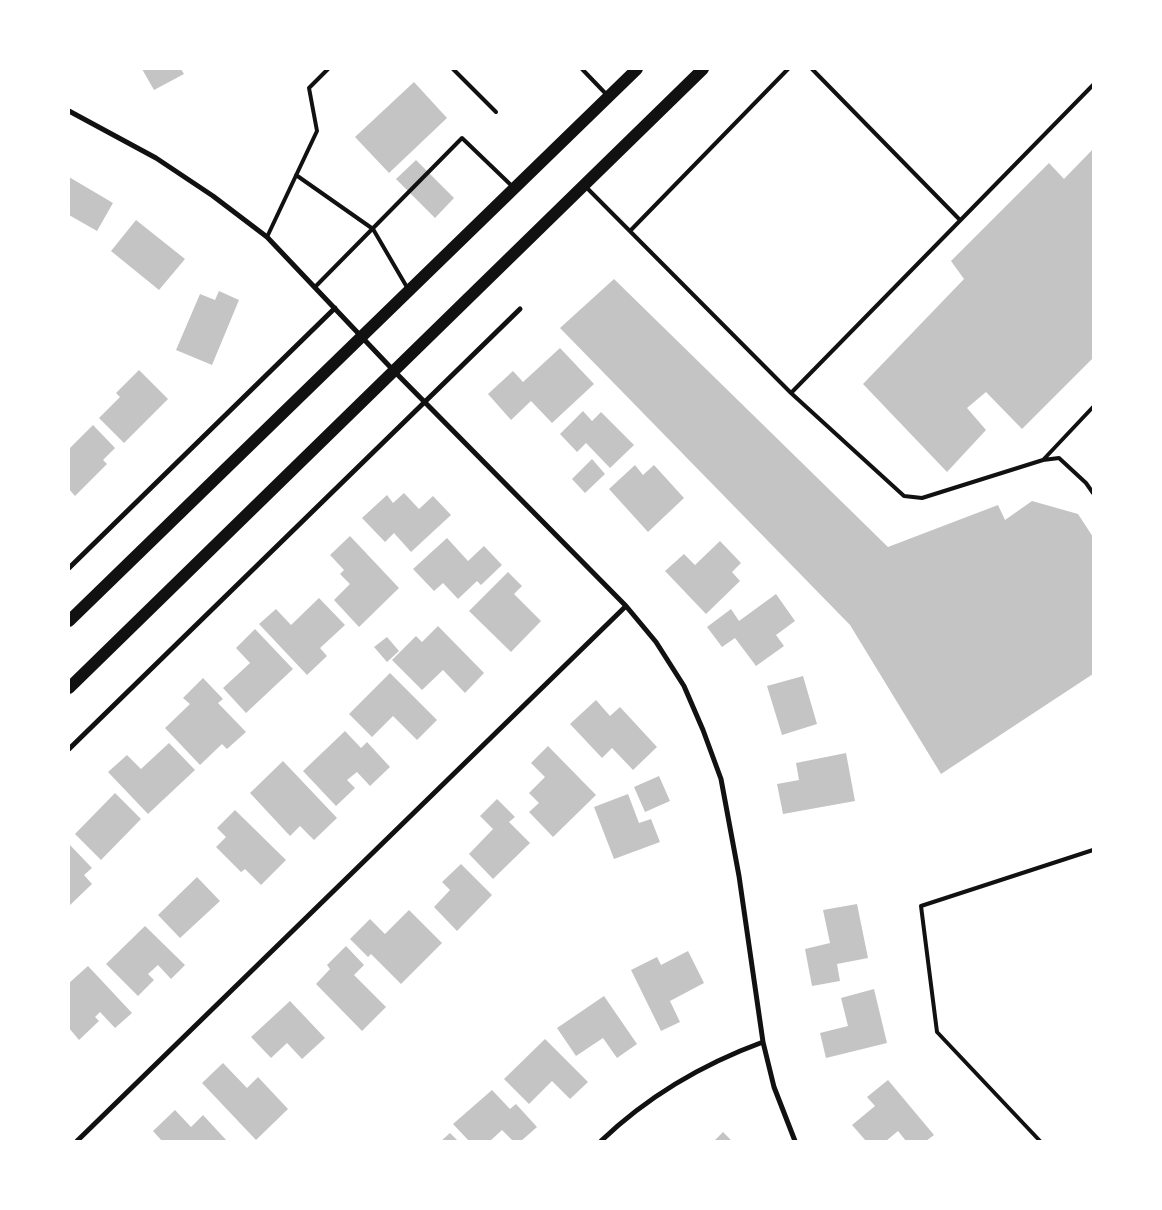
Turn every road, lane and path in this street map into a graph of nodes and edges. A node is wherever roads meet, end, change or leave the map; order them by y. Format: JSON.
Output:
{"nodes":[{"id":1,"x":328,"y":69,"type":"edge"},
{"id":2,"x":453,"y":69,"type":"edge"},
{"id":3,"x":582,"y":69,"type":"edge"},
{"id":4,"x":637,"y":69,"type":"edge"},
{"id":5,"x":703,"y":69,"type":"edge"},
{"id":6,"x":788,"y":69,"type":"edge"},
{"id":7,"x":812,"y":69,"type":"edge"},
{"id":8,"x":1093,"y":85,"type":"edge"},
{"id":9,"x":608,"y":97,"type":"junction"},
{"id":10,"x":69,"y":111,"type":"edge"},
{"id":11,"x":496,"y":112,"type":"dead end"},
{"id":12,"x":296,"y":175,"type":"junction"},
{"id":13,"x":584,"y":185,"type":"junction"},
{"id":14,"x":514,"y":188,"type":"junction"},
{"id":15,"x":960,"y":220,"type":"junction"},
{"id":16,"x":373,"y":228,"type":"junction"},
{"id":17,"x":630,"y":231,"type":"junction"},
{"id":18,"x":267,"y":236,"type":"junction"},
{"id":19,"x":315,"y":287,"type":"junction"},
{"id":20,"x":409,"y":291,"type":"junction"},
{"id":21,"x":335,"y":308,"type":"junction"},
{"id":22,"x":520,"y":309,"type":"dead end"},
{"id":23,"x":362,"y":336,"type":"junction"},
{"id":24,"x":394,"y":370,"type":"junction"},
{"id":25,"x":791,"y":393,"type":"junction"},
{"id":26,"x":426,"y":401,"type":"junction"},
{"id":27,"x":1093,"y":407,"type":"edge"},
{"id":28,"x":1044,"y":460,"type":"junction"},
{"id":29,"x":1093,"y":493,"type":"edge"},
{"id":30,"x":69,"y":568,"type":"edge"},
{"id":31,"x":626,"y":606,"type":"junction"},
{"id":32,"x":69,"y":621,"type":"edge"},
{"id":33,"x":69,"y":688,"type":"edge"},
{"id":34,"x":69,"y":749,"type":"edge"},
{"id":35,"x":1093,"y":850,"type":"edge"},
{"id":36,"x":763,"y":1042,"type":"junction"},
{"id":37,"x":77,"y":1141,"type":"edge"},
{"id":38,"x":601,"y":1141,"type":"edge"},
{"id":39,"x":794,"y":1141,"type":"edge"},
{"id":40,"x":1040,"y":1141,"type":"edge"}],
"edges":[{"from":1,"to":12,"type":"lane"},
{"from":2,"to":11,"type":"lane"},
{"from":3,"to":9,"type":"lane"},
{"from":4,"to":9,"type":"main road"},
{"from":5,"to":13,"type":"main road"},
{"from":6,"to":17,"type":"lane"},
{"from":7,"to":15,"type":"lane"},
{"from":8,"to":15,"type":"lane"},
{"from":9,"to":14,"type":"main road"},
{"from":10,"to":18,"type":"street"},
{"from":12,"to":16,"type":"lane"},
{"from":12,"to":18,"type":"lane"},
{"from":13,"to":17,"type":"lane"},
{"from":13,"to":24,"type":"main road"},
{"from":14,"to":16,"type":"lane"},
{"from":14,"to":20,"type":"main road"},
{"from":15,"to":25,"type":"lane"},
{"from":16,"to":19,"type":"lane"},
{"from":16,"to":20,"type":"lane"},
{"from":17,"to":25,"type":"lane"},
{"from":18,"to":19,"type":"street"},
{"from":19,"to":21,"type":"street"},
{"from":20,"to":23,"type":"main road"},
{"from":21,"to":23,"type":"street"},
{"from":21,"to":30,"type":"street"},
{"from":22,"to":26,"type":"street"},
{"from":23,"to":24,"type":"street"},
{"from":23,"to":32,"type":"main road"},
{"from":24,"to":26,"type":"street"},
{"from":24,"to":33,"type":"main road"},
{"from":25,"to":28,"type":"lane"},
{"from":26,"to":31,"type":"street"},
{"from":26,"to":34,"type":"street"},
{"from":27,"to":28,"type":"lane"},
{"from":28,"to":29,"type":"lane"},
{"from":31,"to":36,"type":"street"},
{"from":31,"to":37,"type":"street"},
{"from":35,"to":40,"type":"lane"},
{"from":36,"to":38,"type":"street"},
{"from":36,"to":39,"type":"street"}]}
